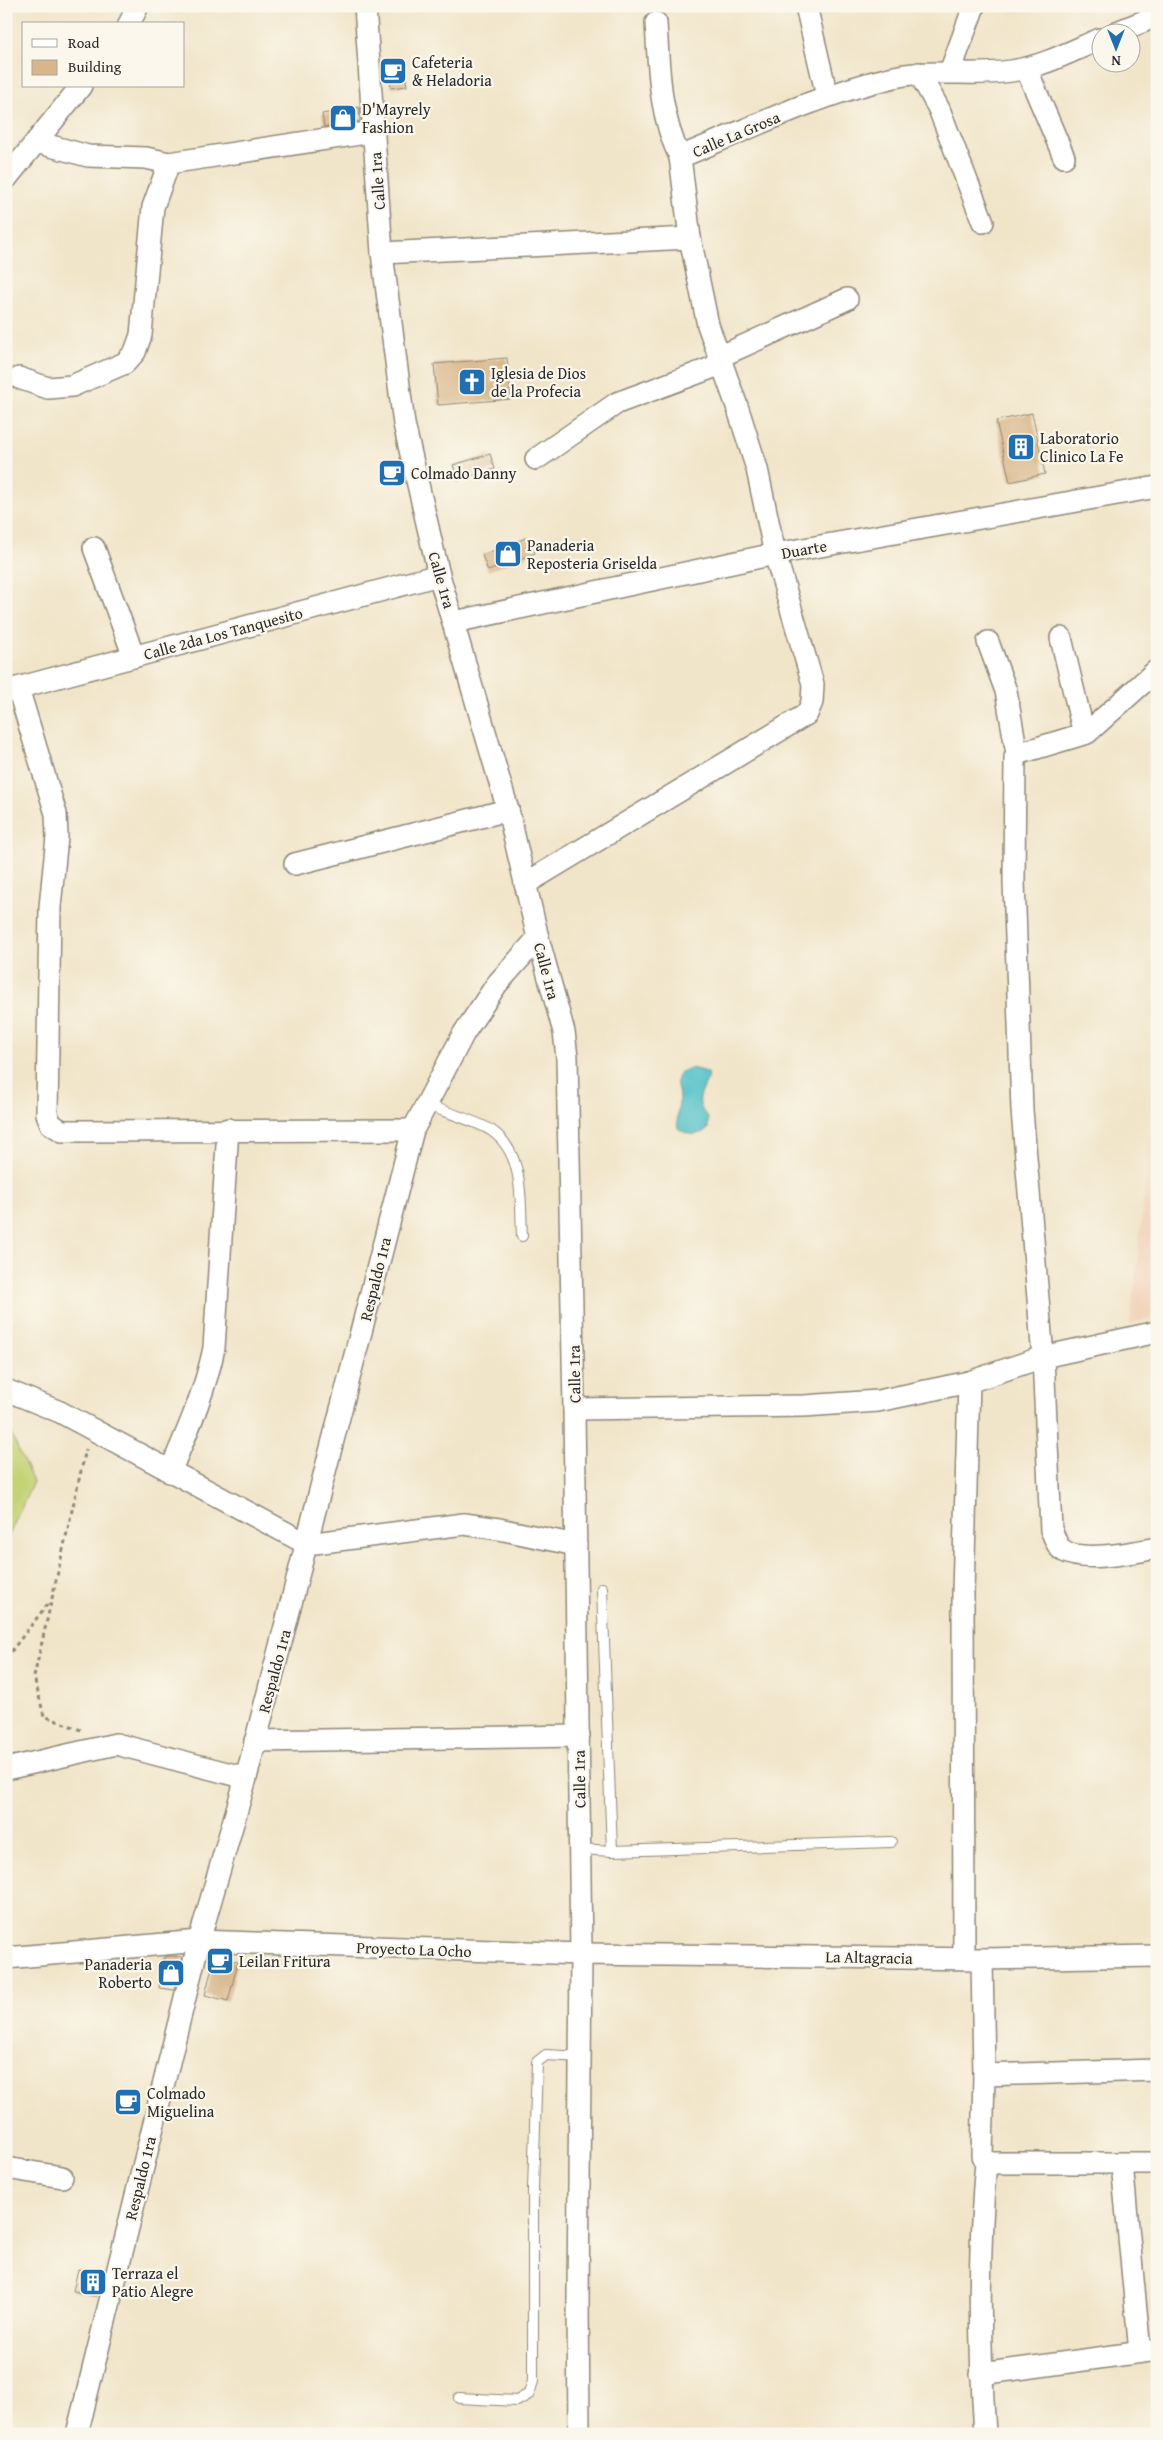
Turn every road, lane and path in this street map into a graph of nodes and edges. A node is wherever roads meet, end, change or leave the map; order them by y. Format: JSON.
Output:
{"nodes":[{"id":1,"x":138,"y":6,"type":"edge"},
{"id":2,"x":365,"y":6,"type":"edge"},
{"id":3,"x":806,"y":6,"type":"edge"},
{"id":4,"x":974,"y":6,"type":"edge"},
{"id":5,"x":1157,"y":16,"type":"edge"},
{"id":6,"x":129,"y":22,"type":"edge"},
{"id":7,"x":656,"y":23,"type":"dead end"},
{"id":8,"x":1140,"y":23,"type":"edge"},
{"id":9,"x":1090,"y":43,"type":"edge"},
{"id":10,"x":1026,"y":68,"type":"junction"},
{"id":11,"x":950,"y":72,"type":"junction"},
{"id":12,"x":919,"y":73,"type":"junction"},
{"id":13,"x":79,"y":88,"type":"edge"},
{"id":14,"x":828,"y":96,"type":"junction"},
{"id":15,"x":374,"y":132,"type":"junction"},
{"id":16,"x":36,"y":142,"type":"junction"},
{"id":17,"x":680,"y":157,"type":"junction"},
{"id":18,"x":1064,"y":157,"type":"dead end"},
{"id":19,"x":169,"y":163,"type":"junction"},
{"id":20,"x":6,"y":179,"type":"edge"},
{"id":21,"x":983,"y":222,"type":"dead end"},
{"id":22,"x":690,"y":238,"type":"junction"},
{"id":23,"x":382,"y":253,"type":"junction"},
{"id":24,"x":846,"y":299,"type":"dead end"},
{"id":25,"x":721,"y":361,"type":"junction"},
{"id":26,"x":19,"y":378,"type":"dead end"},
{"id":27,"x":536,"y":459,"type":"dead end"},
{"id":28,"x":1157,"y":487,"type":"edge"},
{"id":29,"x":94,"y":548,"type":"dead end"},
{"id":30,"x":775,"y":554,"type":"junction"},
{"id":31,"x":439,"y":575,"type":"junction"},
{"id":32,"x":454,"y":622,"type":"junction"},
{"id":33,"x":1061,"y":638,"type":"dead end"},
{"id":34,"x":988,"y":642,"type":"dead end"},
{"id":35,"x":134,"y":657,"type":"junction"},
{"id":36,"x":1157,"y":670,"type":"edge"},
{"id":37,"x":12,"y":690,"type":"edge"},
{"id":38,"x":1084,"y":734,"type":"junction"},
{"id":39,"x":1017,"y":754,"type":"junction"},
{"id":40,"x":508,"y":810,"type":"junction"},
{"id":41,"x":295,"y":864,"type":"dead end"},
{"id":42,"x":525,"y":884,"type":"junction"},
{"id":43,"x":538,"y":938,"type":"junction"},
{"id":44,"x":427,"y":1105,"type":"junction"},
{"id":45,"x":228,"y":1130,"type":"junction"},
{"id":46,"x":413,"y":1130,"type":"junction"},
{"id":47,"x":522,"y":1236,"type":"dead end"},
{"id":48,"x":1157,"y":1332,"type":"edge"},
{"id":49,"x":1043,"y":1357,"type":"junction"},
{"id":50,"x":969,"y":1382,"type":"junction"},
{"id":51,"x":6,"y":1390,"type":"edge"},
{"id":52,"x":574,"y":1409,"type":"junction"},
{"id":53,"x":91,"y":1429,"type":"junction"},
{"id":54,"x":170,"y":1472,"type":"junction"},
{"id":55,"x":307,"y":1544,"type":"junction"},
{"id":56,"x":576,"y":1545,"type":"junction"},
{"id":57,"x":1157,"y":1548,"type":"edge"},
{"id":58,"x":602,"y":1588,"type":"dead end"},
{"id":59,"x":52,"y":1600,"type":"junction"},
{"id":60,"x":6,"y":1658,"type":"edge"},
{"id":61,"x":578,"y":1736,"type":"junction"},
{"id":62,"x":256,"y":1741,"type":"junction"},
{"id":63,"x":116,"y":1744,"type":"junction"},
{"id":64,"x":6,"y":1770,"type":"edge"},
{"id":65,"x":246,"y":1778,"type":"junction"},
{"id":66,"x":891,"y":1842,"type":"dead end"},
{"id":67,"x":580,"y":1849,"type":"junction"},
{"id":68,"x":612,"y":1850,"type":"junction"},
{"id":69,"x":199,"y":1942,"type":"junction"},
{"id":70,"x":582,"y":1954,"type":"junction"},
{"id":71,"x":1157,"y":1956,"type":"edge"},
{"id":72,"x":6,"y":1958,"type":"edge"},
{"id":73,"x":973,"y":1959,"type":"junction"},
{"id":74,"x":581,"y":2057,"type":"junction"},
{"id":75,"x":1157,"y":2070,"type":"edge"},
{"id":76,"x":984,"y":2075,"type":"junction"},
{"id":77,"x":986,"y":2161,"type":"junction"},
{"id":78,"x":1157,"y":2162,"type":"edge"},
{"id":79,"x":1122,"y":2164,"type":"junction"},
{"id":80,"x":6,"y":2168,"type":"edge"},
{"id":81,"x":62,"y":2177,"type":"dead end"},
{"id":82,"x":1148,"y":2351,"type":"edge"},
{"id":83,"x":981,"y":2374,"type":"junction"},
{"id":84,"x":459,"y":2398,"type":"dead end"},
{"id":85,"x":77,"y":2434,"type":"edge"},
{"id":86,"x":579,"y":2434,"type":"edge"},
{"id":87,"x":985,"y":2434,"type":"edge"}],
"edges":[{"from":1,"to":6,"type":"street"},
{"from":2,"to":15,"type":"street","name":"Calle 1ra"},
{"from":3,"to":14,"type":"street"},
{"from":4,"to":11,"type":"street"},
{"from":5,"to":8,"type":"street"},
{"from":7,"to":17,"type":"street"},
{"from":9,"to":10,"type":"street","name":"Calle La Grosa"},
{"from":10,"to":11,"type":"street","name":"Calle La Grosa"},
{"from":10,"to":18,"type":"street"},
{"from":11,"to":12,"type":"street","name":"Calle La Grosa"},
{"from":12,"to":14,"type":"street","name":"Calle La Grosa"},
{"from":12,"to":21,"type":"street"},
{"from":13,"to":16,"type":"street"},
{"from":14,"to":17,"type":"street","name":"Calle La Grosa"},
{"from":15,"to":19,"type":"street"},
{"from":15,"to":23,"type":"street","name":"Calle 1ra"},
{"from":16,"to":19,"type":"street"},
{"from":16,"to":20,"type":"street"},
{"from":17,"to":22,"type":"street","name":"Calle La Grosa"},
{"from":19,"to":26,"type":"street"},
{"from":22,"to":23,"type":"street"},
{"from":22,"to":25,"type":"street","name":"Calle La Grosa"},
{"from":23,"to":31,"type":"street","name":"Calle 1ra"},
{"from":24,"to":25,"type":"street"},
{"from":25,"to":27,"type":"street"},
{"from":25,"to":30,"type":"street","name":"Calle La Grosa"},
{"from":28,"to":30,"type":"street","name":"Duarte"},
{"from":29,"to":35,"type":"street"},
{"from":30,"to":32,"type":"street","name":"Duarte"},
{"from":30,"to":42,"type":"street","name":"Calle La Grosa"},
{"from":31,"to":32,"type":"street","name":"Calle 1ra"},
{"from":31,"to":35,"type":"street","name":"Calle 2da Los Tanquesito"},
{"from":32,"to":40,"type":"street","name":"Calle 1ra"},
{"from":33,"to":38,"type":"street"},
{"from":34,"to":39,"type":"street"},
{"from":35,"to":37,"type":"street","name":"Calle 2da Los Tanquesito"},
{"from":36,"to":38,"type":"street"},
{"from":37,"to":45,"type":"street"},
{"from":38,"to":39,"type":"street"},
{"from":39,"to":49,"type":"street"},
{"from":40,"to":41,"type":"street"},
{"from":40,"to":42,"type":"street","name":"Calle 1ra"},
{"from":42,"to":43,"type":"street","name":"Calle 1ra"},
{"from":43,"to":44,"type":"street","name":"Respaldo 1ra"},
{"from":43,"to":52,"type":"street","name":"Calle 1ra"},
{"from":44,"to":46,"type":"street","name":"Respaldo 1ra"},
{"from":44,"to":47,"type":"lane"},
{"from":45,"to":46,"type":"street"},
{"from":45,"to":54,"type":"street"},
{"from":46,"to":55,"type":"street","name":"Respaldo 1ra"},
{"from":48,"to":49,"type":"street"},
{"from":49,"to":50,"type":"street"},
{"from":49,"to":57,"type":"street"},
{"from":50,"to":52,"type":"street"},
{"from":50,"to":73,"type":"street"},
{"from":51,"to":53,"type":"street"},
{"from":52,"to":56,"type":"street","name":"Calle 1ra"},
{"from":53,"to":54,"type":"street"},
{"from":53,"to":59,"type":"path"},
{"from":54,"to":55,"type":"street"},
{"from":55,"to":56,"type":"street"},
{"from":55,"to":62,"type":"street","name":"Respaldo 1ra"},
{"from":56,"to":61,"type":"street","name":"Calle 1ra"},
{"from":58,"to":68,"type":"lane"},
{"from":59,"to":60,"type":"path"},
{"from":59,"to":63,"type":"path"},
{"from":61,"to":62,"type":"street"},
{"from":61,"to":67,"type":"street","name":"Calle 1ra"},
{"from":62,"to":65,"type":"street","name":"Respaldo 1ra"},
{"from":63,"to":64,"type":"street"},
{"from":63,"to":65,"type":"street"},
{"from":65,"to":69,"type":"street","name":"Respaldo 1ra"},
{"from":66,"to":68,"type":"lane"},
{"from":67,"to":68,"type":"lane"},
{"from":67,"to":70,"type":"street","name":"Calle 1ra"},
{"from":69,"to":70,"type":"street","name":"Proyecto La Ocho"},
{"from":69,"to":72,"type":"street","name":"Proyecto La Ocho"},
{"from":69,"to":85,"type":"street","name":"Respaldo 1ra"},
{"from":70,"to":73,"type":"street","name":"La Altagracia"},
{"from":70,"to":74,"type":"street","name":"Calle 1ra"},
{"from":71,"to":73,"type":"street","name":"La Altagracia"},
{"from":73,"to":76,"type":"street"},
{"from":74,"to":84,"type":"lane"},
{"from":74,"to":86,"type":"street","name":"Calle 1ra"},
{"from":75,"to":76,"type":"street"},
{"from":76,"to":77,"type":"street"},
{"from":77,"to":79,"type":"street"},
{"from":77,"to":83,"type":"street"},
{"from":78,"to":79,"type":"street"},
{"from":79,"to":82,"type":"street"},
{"from":80,"to":81,"type":"street"},
{"from":82,"to":83,"type":"street"},
{"from":83,"to":87,"type":"street"}]}
